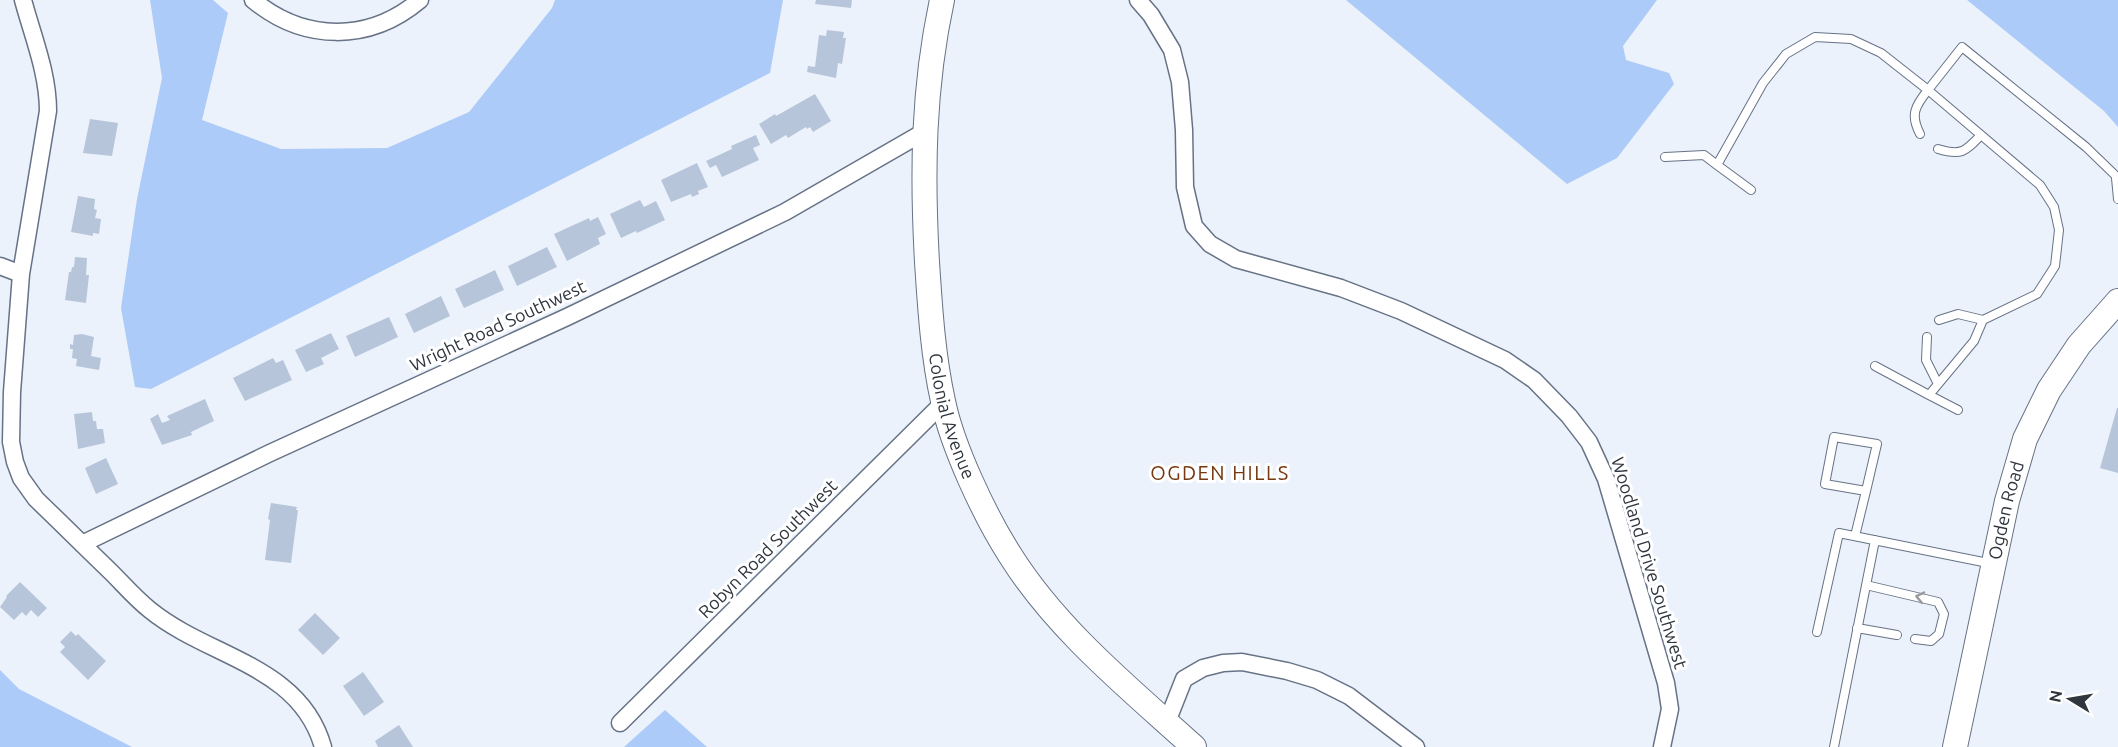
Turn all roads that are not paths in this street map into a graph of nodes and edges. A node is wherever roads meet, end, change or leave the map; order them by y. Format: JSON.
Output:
{"nodes":[{"id":1,"x":22,"y":0,"type":"edge"},
{"id":2,"x":253,"y":0,"type":"edge"},
{"id":3,"x":420,"y":0,"type":"edge"},
{"id":4,"x":942,"y":0,"type":"edge"},
{"id":5,"x":1138,"y":0,"type":"edge"},
{"id":6,"x":1928,"y":90,"type":"junction"},
{"id":7,"x":924,"y":132,"type":"junction"},
{"id":8,"x":1920,"y":134,"type":"dead end"},
{"id":9,"x":1981,"y":135,"type":"junction"},
{"id":10,"x":1938,"y":149,"type":"dead end"},
{"id":11,"x":1665,"y":157,"type":"dead end"},
{"id":12,"x":1717,"y":165,"type":"junction"},
{"id":13,"x":2117,"y":178,"type":"edge"},
{"id":14,"x":1751,"y":190,"type":"dead end"},
{"id":15,"x":2118,"y":199,"type":"edge"},
{"id":16,"x":0,"y":266,"type":"edge"},
{"id":17,"x":21,"y":274,"type":"junction"},
{"id":18,"x":2118,"y":301,"type":"edge"},
{"id":19,"x":1939,"y":320,"type":"dead end"},
{"id":20,"x":1983,"y":320,"type":"junction"},
{"id":21,"x":1927,"y":338,"type":"dead end"},
{"id":22,"x":1875,"y":366,"type":"dead end"},
{"id":23,"x":1938,"y":384,"type":"junction"},
{"id":24,"x":1929,"y":394,"type":"junction"},
{"id":25,"x":943,"y":403,"type":"junction"},
{"id":26,"x":1958,"y":410,"type":"dead end"},
{"id":27,"x":1866,"y":491,"type":"junction"},
{"id":28,"x":1855,"y":536,"type":"junction"},
{"id":29,"x":1875,"y":540,"type":"junction"},
{"id":30,"x":82,"y":544,"type":"junction"},
{"id":31,"x":1994,"y":564,"type":"junction"},
{"id":32,"x":1866,"y":585,"type":"junction"},
{"id":33,"x":1857,"y":628,"type":"junction"},
{"id":34,"x":1817,"y":632,"type":"dead end"},
{"id":35,"x":1897,"y":635,"type":"dead end"},
{"id":36,"x":1915,"y":639,"type":"dead end"},
{"id":37,"x":1167,"y":722,"type":"junction"},
{"id":38,"x":620,"y":723,"type":"dead end"},
{"id":39,"x":1837,"y":746,"type":"edge"},
{"id":40,"x":323,"y":747,"type":"edge"},
{"id":41,"x":1194,"y":747,"type":"edge"},
{"id":42,"x":1416,"y":747,"type":"edge"},
{"id":43,"x":1662,"y":747,"type":"edge"},
{"id":44,"x":1955,"y":747,"type":"edge"}],
"edges":[{"from":1,"to":17,"type":"street"},
{"from":2,"to":3,"type":"street"},
{"from":4,"to":7,"type":"main road","name":"Colonial Avenue"},
{"from":5,"to":43,"type":"street","name":"Woodland Drive Southwest"},
{"from":6,"to":8,"type":"lane"},
{"from":6,"to":9,"type":"lane"},
{"from":6,"to":12,"type":"lane"},
{"from":6,"to":13,"type":"lane"},
{"from":7,"to":25,"type":"main road","name":"Colonial Avenue"},
{"from":7,"to":30,"type":"street","name":"Wright Road Southwest"},
{"from":9,"to":10,"type":"lane"},
{"from":9,"to":20,"type":"lane"},
{"from":11,"to":12,"type":"lane"},
{"from":12,"to":14,"type":"lane"},
{"from":13,"to":15,"type":"lane"},
{"from":16,"to":17,"type":"street"},
{"from":17,"to":30,"type":"street"},
{"from":18,"to":31,"type":"main road","name":"Ogden Road"},
{"from":19,"to":20,"type":"lane"},
{"from":20,"to":23,"type":"lane"},
{"from":21,"to":23,"type":"lane"},
{"from":22,"to":24,"type":"lane"},
{"from":23,"to":24,"type":"lane"},
{"from":24,"to":26,"type":"lane"},
{"from":25,"to":37,"type":"main road","name":"Colonial Avenue"},
{"from":25,"to":38,"type":"street","name":"Robyn Road Southwest"},
{"from":27,"to":27,"type":"lane"},
{"from":27,"to":28,"type":"lane"},
{"from":28,"to":29,"type":"lane"},
{"from":28,"to":34,"type":"lane"},
{"from":29,"to":31,"type":"lane"},
{"from":29,"to":32,"type":"lane"},
{"from":30,"to":40,"type":"street"},
{"from":31,"to":44,"type":"main road","name":"Ogden Road"},
{"from":32,"to":33,"type":"lane"},
{"from":36,"to":32,"type":"lane","one_way":true},
{"from":33,"to":35,"type":"lane"},
{"from":33,"to":39,"type":"lane"},
{"from":37,"to":41,"type":"main road","name":"Colonial Avenue"},
{"from":37,"to":42,"type":"street"}]}
